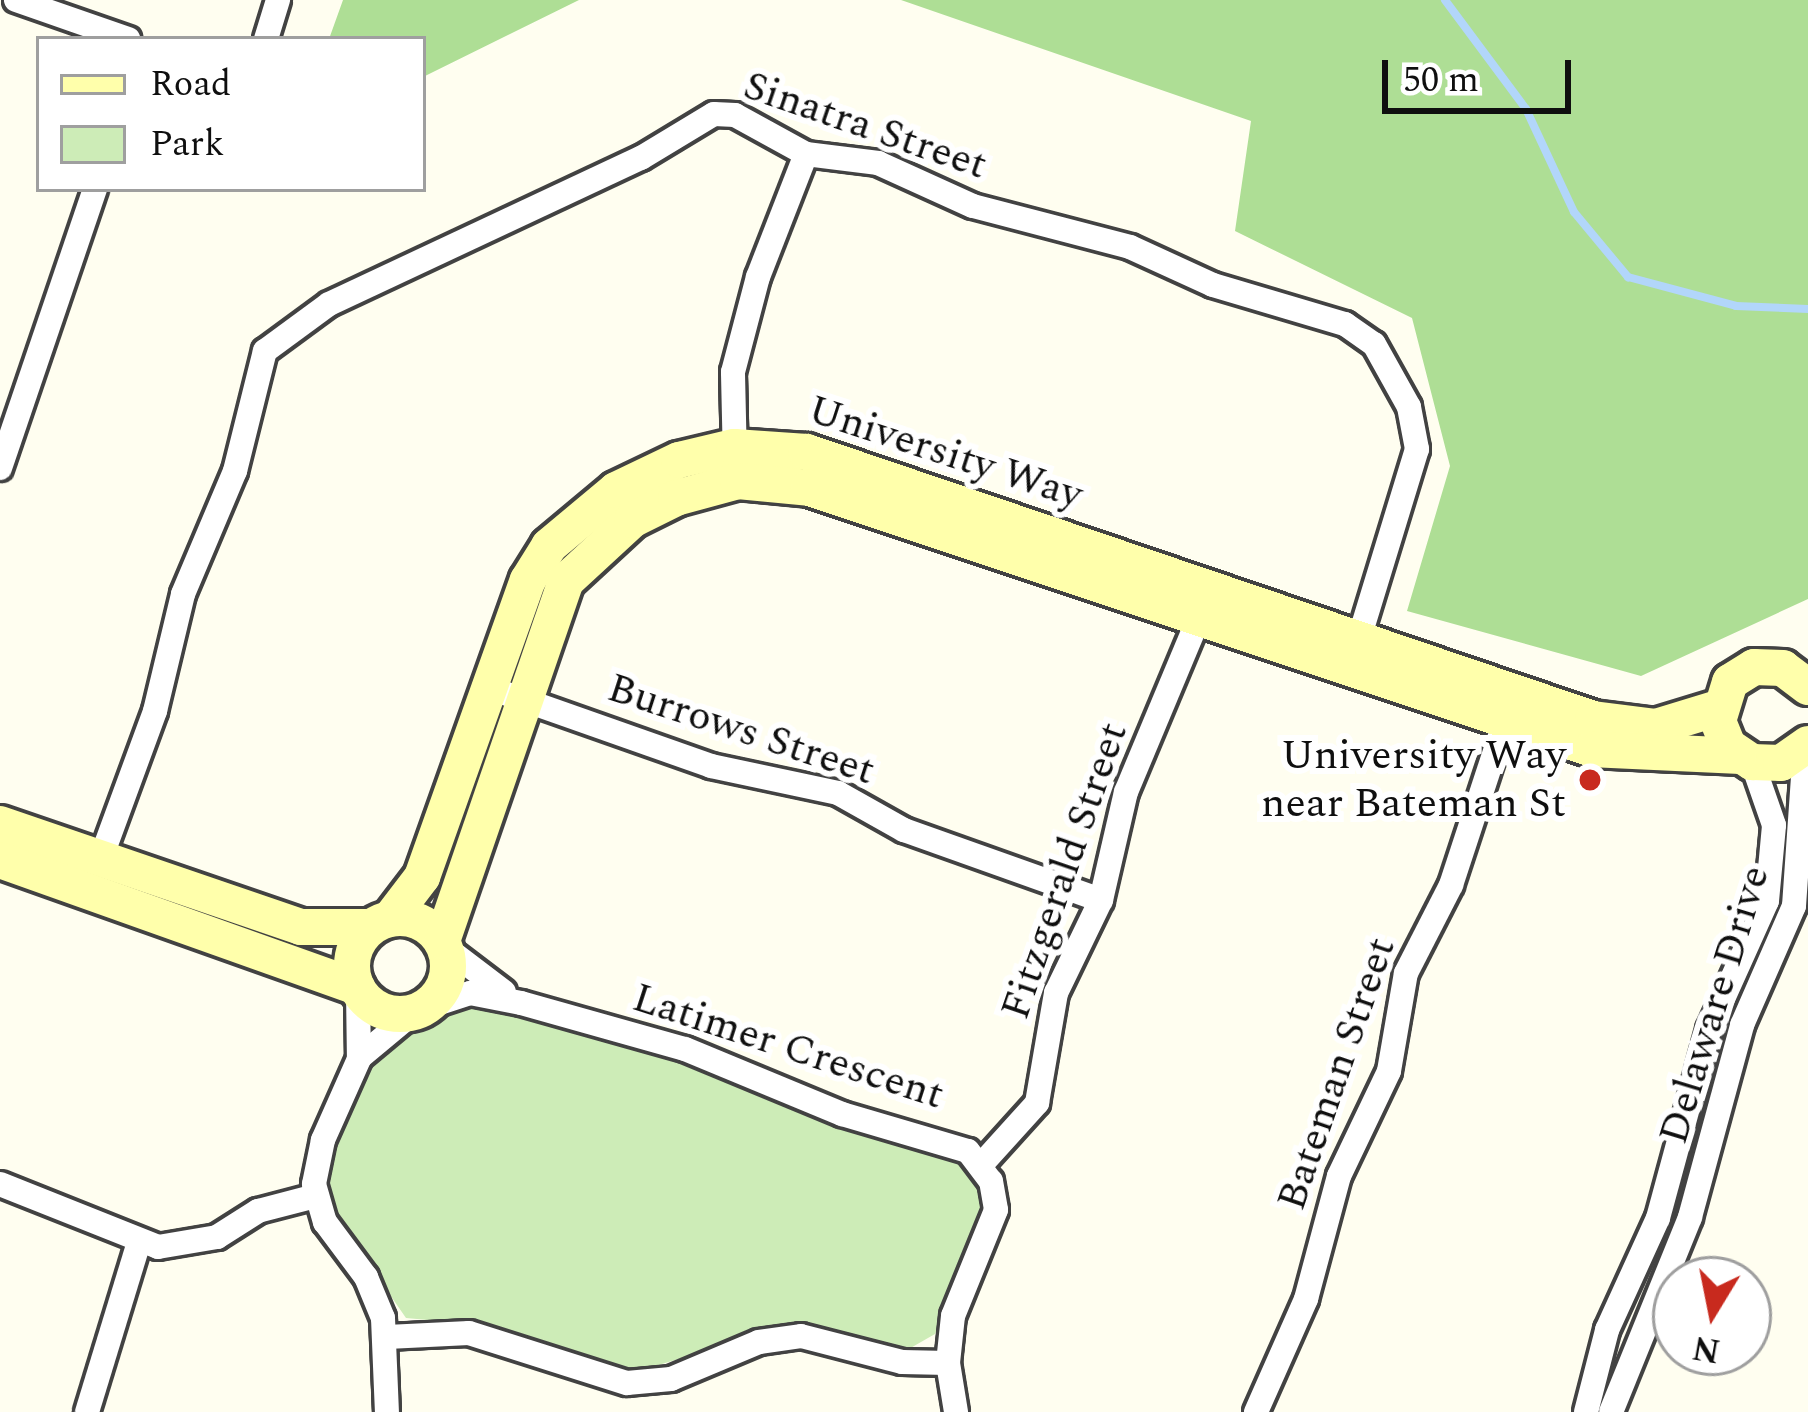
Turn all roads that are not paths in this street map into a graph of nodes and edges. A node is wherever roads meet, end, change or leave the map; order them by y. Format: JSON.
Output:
{"nodes":[{"id":1,"x":16,"y":0,"type":"edge"},
{"id":2,"x":278,"y":0,"type":"edge"},
{"id":3,"x":119,"y":36,"type":"edge"},
{"id":4,"x":267,"y":36,"type":"edge"},
{"id":5,"x":806,"y":154,"type":"junction"},
{"id":6,"x":94,"y":192,"type":"edge"},
{"id":7,"x":1,"y":459,"type":"edge"},
{"id":8,"x":736,"y":464,"type":"junction"},
{"id":9,"x":1204,"y":606,"type":"junction"},
{"id":10,"x":1353,"y":656,"type":"junction"},
{"id":11,"x":1804,"y":676,"type":"edge"},
{"id":12,"x":506,"y":694,"type":"junction"},
{"id":13,"x":1510,"y":708,"type":"junction"},
{"id":14,"x":1718,"y":708,"type":"junction"},
{"id":15,"x":1807,"y":746,"type":"edge"},
{"id":16,"x":1746,"y":759,"type":"junction"},
{"id":17,"x":0,"y":824,"type":"edge"},
{"id":18,"x":0,"y":860,"type":"edge"},
{"id":19,"x":95,"y":874,"type":"junction"},
{"id":20,"x":1101,"y":900,"type":"junction"},
{"id":21,"x":380,"y":923,"type":"junction"},
{"id":22,"x":443,"y":944,"type":"junction"},
{"id":23,"x":357,"y":989,"type":"junction"},
{"id":24,"x":521,"y":1003,"type":"junction"},
{"id":25,"x":420,"y":1010,"type":"junction"},
{"id":26,"x":359,"y":1059,"type":"junction"},
{"id":27,"x":981,"y":1165,"type":"junction"},
{"id":28,"x":0,"y":1184,"type":"edge"},
{"id":29,"x":316,"y":1196,"type":"junction"},
{"id":30,"x":138,"y":1245,"type":"junction"},
{"id":31,"x":388,"y":1337,"type":"junction"},
{"id":32,"x":948,"y":1364,"type":"junction"},
{"id":33,"x":87,"y":1412,"type":"edge"},
{"id":34,"x":387,"y":1412,"type":"edge"},
{"id":35,"x":956,"y":1412,"type":"edge"},
{"id":36,"x":1256,"y":1412,"type":"edge"},
{"id":37,"x":1586,"y":1412,"type":"edge"},
{"id":38,"x":1611,"y":1412,"type":"edge"}],
"edges":[{"from":1,"to":3,"type":"street"},
{"from":2,"to":4,"type":"street"},
{"from":5,"to":8,"type":"street"},
{"from":5,"to":10,"type":"street","name":"Sinatra Street"},
{"from":5,"to":19,"type":"street","name":"Sinatra Street"},
{"from":6,"to":7,"type":"street"},
{"from":8,"to":9,"type":"street","name":"University Way"},
{"from":8,"to":12,"type":"street","name":"University Way"},
{"from":9,"to":10,"type":"street","name":"University Way"},
{"from":9,"to":20,"type":"street","name":"Fitzgerald Street"},
{"from":10,"to":13,"type":"street","name":"University Way"},
{"from":11,"to":14,"type":"street"},
{"from":12,"to":20,"type":"street","name":"Burrows Street"},
{"from":12,"to":21,"type":"street","name":"University Way"},
{"from":12,"to":22,"type":"street","name":"University Way"},
{"from":13,"to":14,"type":"street","name":"University Way"},
{"from":13,"to":16,"type":"street","name":"University Way"},
{"from":13,"to":36,"type":"street","name":"Bateman Street"},
{"from":14,"to":16,"type":"street"},
{"from":15,"to":16,"type":"street","name":"University Way"},
{"from":15,"to":38,"type":"street","name":"Delaware Drive"},
{"from":16,"to":37,"type":"street","name":"Delaware Drive"},
{"from":17,"to":19,"type":"street"},
{"from":18,"to":19,"type":"street"},
{"from":19,"to":21,"type":"street"},
{"from":19,"to":23,"type":"street"},
{"from":20,"to":27,"type":"street","name":"Fitzgerald Street"},
{"from":21,"to":22,"type":"street"},
{"from":21,"to":23,"type":"street"},
{"from":22,"to":24,"type":"street","name":"Latimer Crescent"},
{"from":22,"to":25,"type":"street"},
{"from":23,"to":25,"type":"street"},
{"from":23,"to":26,"type":"street"},
{"from":24,"to":25,"type":"street","name":"Latimer Crescent"},
{"from":24,"to":27,"type":"street","name":"Latimer Crescent"},
{"from":25,"to":26,"type":"street"},
{"from":26,"to":29,"type":"street"},
{"from":27,"to":32,"type":"street"},
{"from":28,"to":30,"type":"street"},
{"from":29,"to":30,"type":"street"},
{"from":29,"to":31,"type":"street"},
{"from":30,"to":33,"type":"street"},
{"from":31,"to":32,"type":"street"},
{"from":31,"to":34,"type":"street"},
{"from":32,"to":35,"type":"street"}]}
